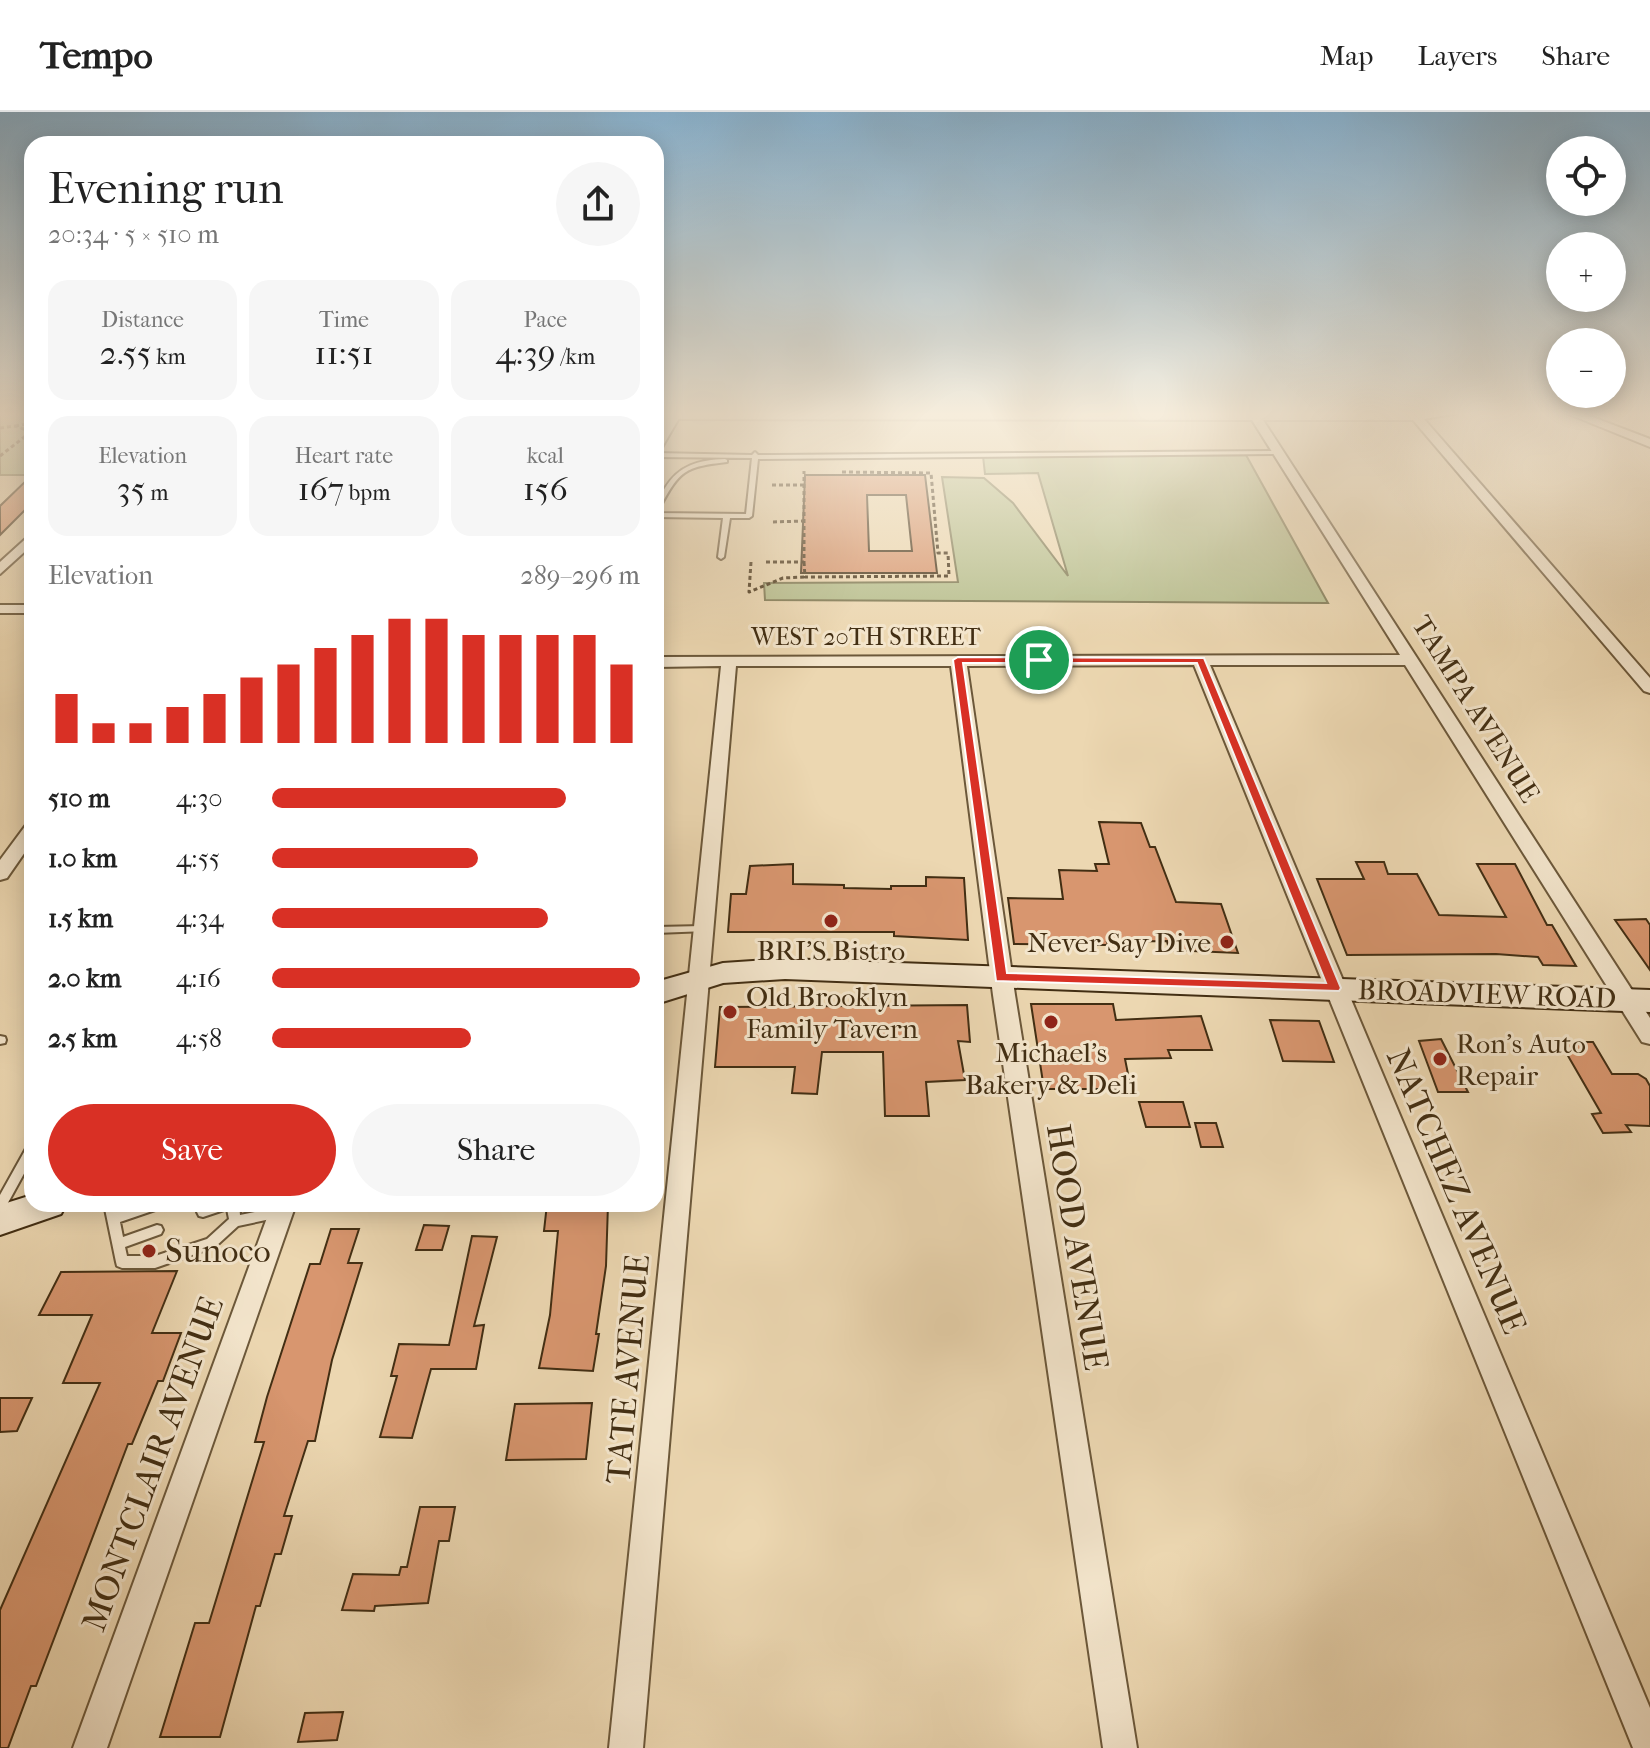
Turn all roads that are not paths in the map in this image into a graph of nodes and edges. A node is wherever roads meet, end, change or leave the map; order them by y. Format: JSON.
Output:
{"nodes":[{"id":1,"x":752,"y":489,"type":"edge"},
{"id":2,"x":1302,"y":489,"type":"edge"},
{"id":3,"x":1478,"y":489,"type":"edge"},
{"id":4,"x":664,"y":512,"type":"edge"},
{"id":5,"x":727,"y":516,"type":"junction"},
{"id":6,"x":24,"y":545,"type":"edge"},
{"id":7,"x":721,"y":557,"type":"dead end"},
{"id":8,"x":0,"y":570,"type":"edge"},
{"id":9,"x":0,"y":609,"type":"edge"},
{"id":10,"x":24,"y":609,"type":"edge"},
{"id":11,"x":958,"y":660,"type":"junction"},
{"id":12,"x":1200,"y":660,"type":"junction"},
{"id":13,"x":1412,"y":660,"type":"junction"},
{"id":14,"x":664,"y":662,"type":"edge"},
{"id":15,"x":729,"y":662,"type":"junction"},
{"id":16,"x":1650,"y":688,"type":"edge"},
{"id":17,"x":24,"y":840,"type":"edge"},
{"id":18,"x":0,"y":874,"type":"edge"},
{"id":19,"x":703,"y":929,"type":"junction"},
{"id":20,"x":664,"y":930,"type":"edge"},
{"id":21,"x":1001,"y":977,"type":"junction"},
{"id":22,"x":698,"y":979,"type":"junction"},
{"id":23,"x":1335,"y":988,"type":"junction"},
{"id":24,"x":664,"y":990,"type":"edge"},
{"id":25,"x":1639,"y":1001,"type":"edge"},
{"id":26,"x":1650,"y":1036,"type":"edge"},
{"id":27,"x":24,"y":1162,"type":"edge"},
{"id":28,"x":0,"y":1206,"type":"edge"},
{"id":29,"x":24,"y":1212,"type":"edge"},
{"id":30,"x":112,"y":1212,"type":"edge"},
{"id":31,"x":134,"y":1212,"type":"edge"},
{"id":32,"x":234,"y":1212,"type":"edge"},
{"id":33,"x":268,"y":1212,"type":"edge"},
{"id":34,"x":282,"y":1212,"type":"edge"},
{"id":35,"x":114,"y":1219,"type":"junction"},
{"id":36,"x":0,"y":1220,"type":"edge"},
{"id":37,"x":235,"y":1221,"type":"junction"},
{"id":38,"x":157,"y":1230,"type":"dead end"},
{"id":39,"x":118,"y":1244,"type":"junction"},
{"id":40,"x":90,"y":1748,"type":"edge"},
{"id":41,"x":626,"y":1748,"type":"edge"},
{"id":42,"x":1120,"y":1748,"type":"edge"},
{"id":43,"x":1650,"y":1748,"type":"edge"}],
"edges":[{"from":1,"to":5,"type":"lane"},
{"from":2,"to":13,"type":"street","name":"TAMPA AVENUE"},
{"from":3,"to":16,"type":"street"},
{"from":4,"to":5,"type":"lane"},
{"from":5,"to":7,"type":"lane"},
{"from":6,"to":8,"type":"street"},
{"from":9,"to":10,"type":"street"},
{"from":11,"to":12,"type":"street","name":"WEST 20TH STREET"},
{"from":11,"to":15,"type":"street","name":"WEST 20TH STREET"},
{"from":11,"to":21,"type":"street","name":"HOOD AVENUE"},
{"from":12,"to":13,"type":"street","name":"WEST 20TH STREET"},
{"from":12,"to":23,"type":"street","name":"NATCHEZ AVENUE"},
{"from":13,"to":25,"type":"street","name":"TAMPA AVENUE"},
{"from":14,"to":15,"type":"street","name":"WEST 20TH STREET"},
{"from":15,"to":19,"type":"street","name":"TATE AVENUE"},
{"from":17,"to":18,"type":"street"},
{"from":19,"to":20,"type":"lane"},
{"from":19,"to":22,"type":"street","name":"TATE AVENUE"},
{"from":21,"to":22,"type":"main road","name":"BROADVIEW ROAD"},
{"from":21,"to":23,"type":"main road","name":"BROADVIEW ROAD"},
{"from":21,"to":42,"type":"street","name":"HOOD AVENUE"},
{"from":22,"to":24,"type":"main road","name":"BROADVIEW ROAD"},
{"from":22,"to":41,"type":"street","name":"TATE AVENUE"},
{"from":23,"to":25,"type":"main road","name":"BROADVIEW ROAD"},
{"from":23,"to":43,"type":"street","name":"NATCHEZ AVENUE"},
{"from":25,"to":26,"type":"street","name":"TAMPA AVENUE"},
{"from":27,"to":28,"type":"lane"},
{"from":29,"to":36,"type":"main road"},
{"from":30,"to":35,"type":"lane"},
{"from":31,"to":35,"type":"lane"},
{"from":32,"to":37,"type":"lane"},
{"from":33,"to":37,"type":"lane"},
{"from":34,"to":40,"type":"street","name":"MONTCLAIR AVENUE"},
{"from":35,"to":39,"type":"lane"},
{"from":37,"to":39,"type":"lane"},
{"from":38,"to":39,"type":"lane"}]}
